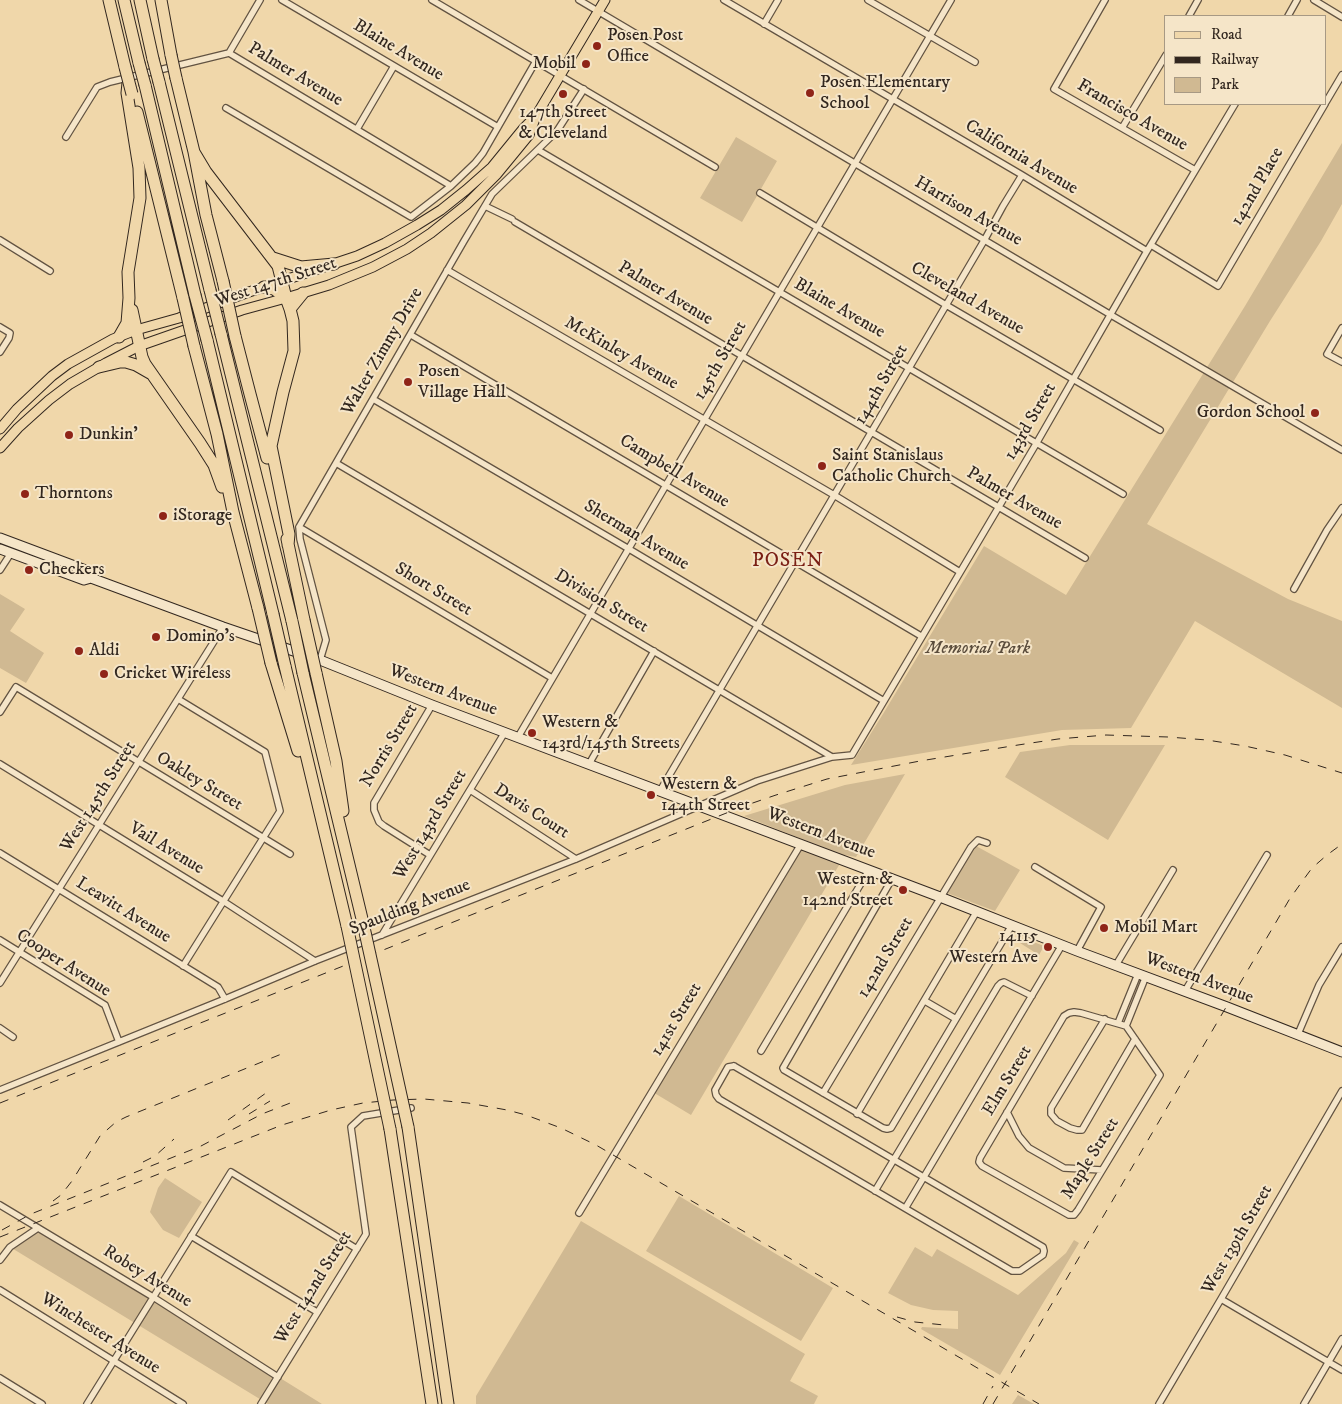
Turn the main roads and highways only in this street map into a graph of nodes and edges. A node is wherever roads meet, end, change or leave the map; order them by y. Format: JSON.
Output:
{"nodes":[{"id":1,"x":109,"y":0,"type":"edge"},
{"id":2,"x":124,"y":0,"type":"edge"},
{"id":3,"x":140,"y":0,"type":"edge"},
{"id":4,"x":161,"y":0,"type":"edge"},
{"id":5,"x":605,"y":0,"type":"edge"},
{"id":6,"x":129,"y":93,"type":"junction"},
{"id":7,"x":536,"y":116,"type":"junction"},
{"id":8,"x":194,"y":152,"type":"junction"},
{"id":9,"x":273,"y":258,"type":"junction"},
{"id":10,"x":334,"y":264,"type":"junction"},
{"id":11,"x":282,"y":281,"type":"junction"},
{"id":12,"x":264,"y":287,"type":"junction"},
{"id":13,"x":303,"y":293,"type":"joint"},
{"id":14,"x":189,"y":297,"type":"junction"},
{"id":15,"x":129,"y":298,"type":"junction"},
{"id":16,"x":288,"y":304,"type":"junction"},
{"id":17,"x":136,"y":330,"type":"junction"},
{"id":18,"x":119,"y":337,"type":"junction"},
{"id":19,"x":139,"y":346,"type":"junction"},
{"id":20,"x":99,"y":367,"type":"junction"},
{"id":21,"x":153,"y":375,"type":"junction"},
{"id":22,"x":0,"y":429,"type":"edge"},
{"id":23,"x":0,"y":448,"type":"edge"},
{"id":24,"x":234,"y":512,"type":"junction"},
{"id":25,"x":0,"y":538,"type":"edge"},
{"id":26,"x":288,"y":545,"type":"junction"},
{"id":27,"x":0,"y":549,"type":"edge"},
{"id":28,"x":91,"y":578,"type":"junction"},
{"id":29,"x":316,"y":794,"type":"junction"},
{"id":30,"x":341,"y":832,"type":"junction"},
{"id":31,"x":1342,"y":1052,"type":"edge"},
{"id":32,"x":432,"y":1404,"type":"edge"},
{"id":33,"x":448,"y":1404,"type":"edge"}],
"edges":[{"from":1,"to":6,"type":"highway","bridge":true},
{"from":2,"to":14,"type":"highway","bridge":true},
{"from":3,"to":30,"type":"highway","bridge":true},
{"from":4,"to":8,"type":"highway","bridge":true},
{"from":5,"to":7,"type":"main road","name":"West 147th Street"},
{"from":6,"to":14,"type":"highway"},
{"from":6,"to":15,"type":"highway"},
{"from":7,"to":10,"type":"main road","name":"West 147th Street"},
{"from":7,"to":13,"type":"main road","name":"West 147th Street"},
{"from":8,"to":9,"type":"highway"},
{"from":8,"to":26,"type":"highway","bridge":true},
{"from":9,"to":10,"type":"highway"},
{"from":9,"to":11,"type":"highway"},
{"from":10,"to":11,"type":"main road","name":"West 147th Street"},
{"from":11,"to":12,"type":"main road","name":"West 147th Street"},
{"from":11,"to":16,"type":"highway"},
{"from":12,"to":16,"type":"highway"},
{"from":12,"to":17,"type":"main road","name":"West 147th Street"},
{"from":13,"to":16,"type":"highway"},
{"from":14,"to":24,"type":"highway","bridge":true},
{"from":14,"to":29,"type":"highway","bridge":true},
{"from":15,"to":17,"type":"highway"},
{"from":15,"to":18,"type":"highway"},
{"from":16,"to":19,"type":"main road","name":"West 147th Street"},
{"from":16,"to":26,"type":"highway"},
{"from":17,"to":18,"type":"main road","name":"West 147th Street"},
{"from":17,"to":19,"type":"highway"},
{"from":18,"to":22,"type":"main road","name":"West 147th Street"},
{"from":19,"to":20,"type":"main road","name":"West 147th Street"},
{"from":19,"to":21,"type":"highway"},
{"from":20,"to":21,"type":"highway"},
{"from":20,"to":23,"type":"main road","name":"West 147th Street"},
{"from":21,"to":24,"type":"highway"},
{"from":24,"to":29,"type":"highway","bridge":true},
{"from":25,"to":28,"type":"main road","name":"Western Avenue"},
{"from":26,"to":30,"type":"highway","bridge":true},
{"from":27,"to":28,"type":"main road","name":"Western Avenue"},
{"from":28,"to":31,"type":"main road","name":"Western Avenue"},
{"from":29,"to":32,"type":"highway","bridge":true},
{"from":30,"to":33,"type":"highway","bridge":true}]}
